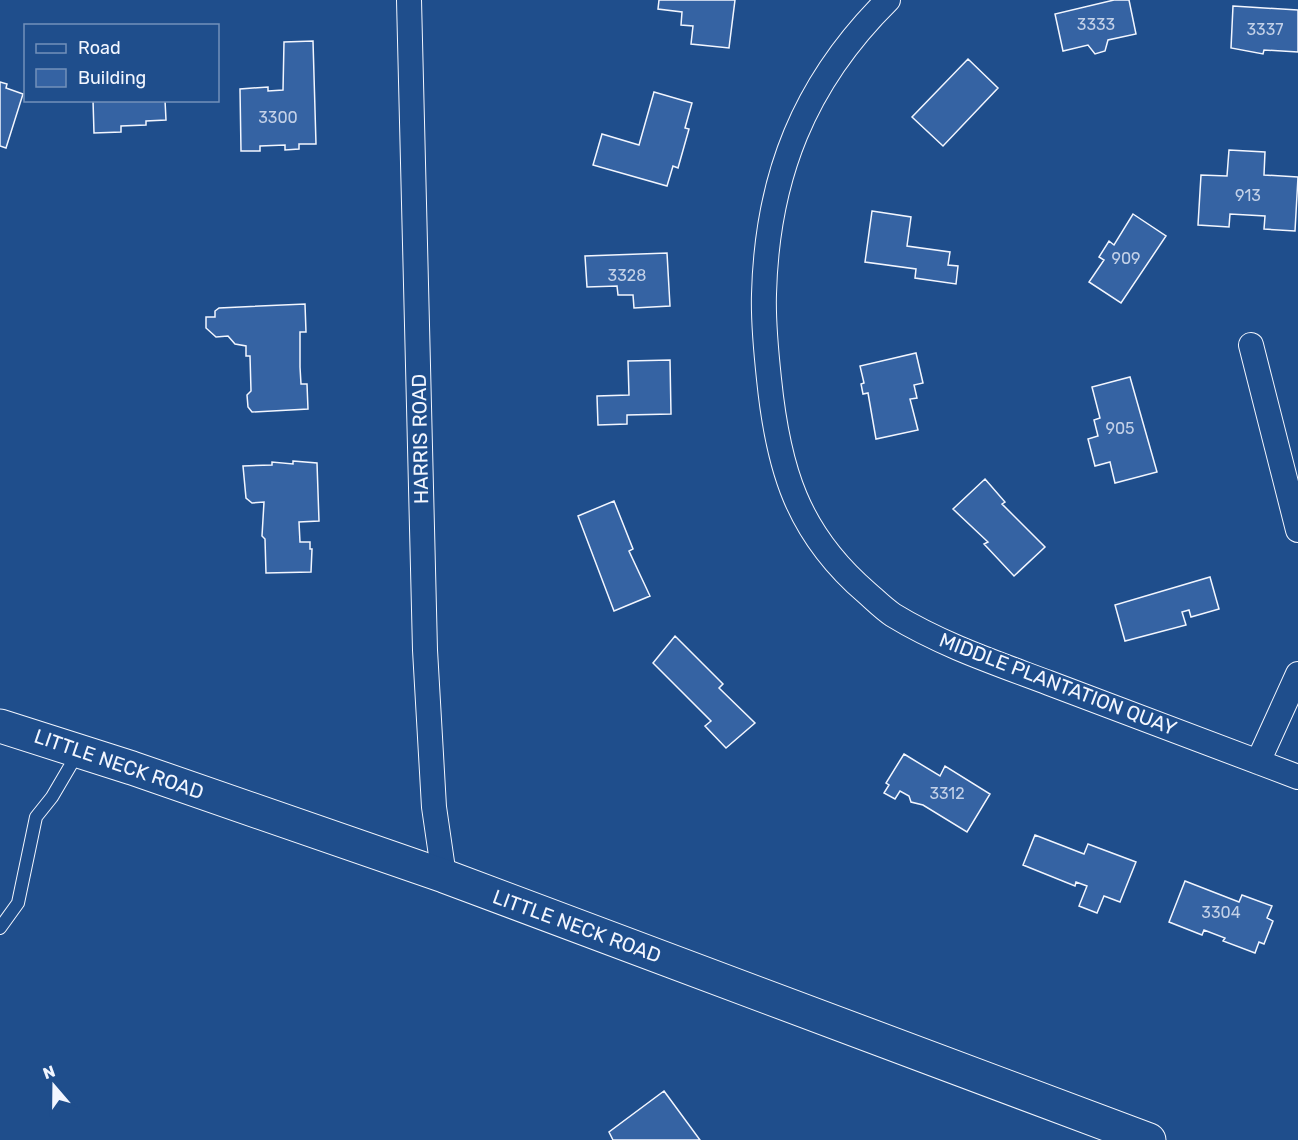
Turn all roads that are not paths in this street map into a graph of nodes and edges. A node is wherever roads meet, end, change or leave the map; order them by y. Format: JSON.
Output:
{"nodes":[{"id":1,"x":409,"y":0,"type":"edge"},
{"id":2,"x":888,"y":0,"type":"edge"},
{"id":3,"x":1251,"y":345,"type":"dead end"},
{"id":4,"x":1298,"y":530,"type":"edge"},
{"id":5,"x":1298,"y":674,"type":"edge"},
{"id":6,"x":0,"y":726,"type":"edge"},
{"id":7,"x":80,"y":750,"type":"junction"},
{"id":8,"x":1258,"y":762,"type":"junction"},
{"id":9,"x":1298,"y":777,"type":"edge"},
{"id":10,"x":444,"y":876,"type":"junction"},
{"id":11,"x":0,"y":928,"type":"edge"},
{"id":12,"x":1149,"y":1140,"type":"edge"}],
"edges":[{"from":1,"to":10,"type":"street","name":"HARRIS ROAD"},
{"from":2,"to":8,"type":"street","name":"MIDDLE PLANTATION QUAY"},
{"from":3,"to":4,"type":"street"},
{"from":5,"to":8,"type":"street"},
{"from":6,"to":7,"type":"street","name":"LITTLE NECK ROAD"},
{"from":7,"to":10,"type":"street","name":"LITTLE NECK ROAD"},
{"from":7,"to":11,"type":"lane"},
{"from":8,"to":9,"type":"street","name":"MIDDLE PLANTATION QUAY"},
{"from":10,"to":12,"type":"street","name":"LITTLE NECK ROAD"}]}
